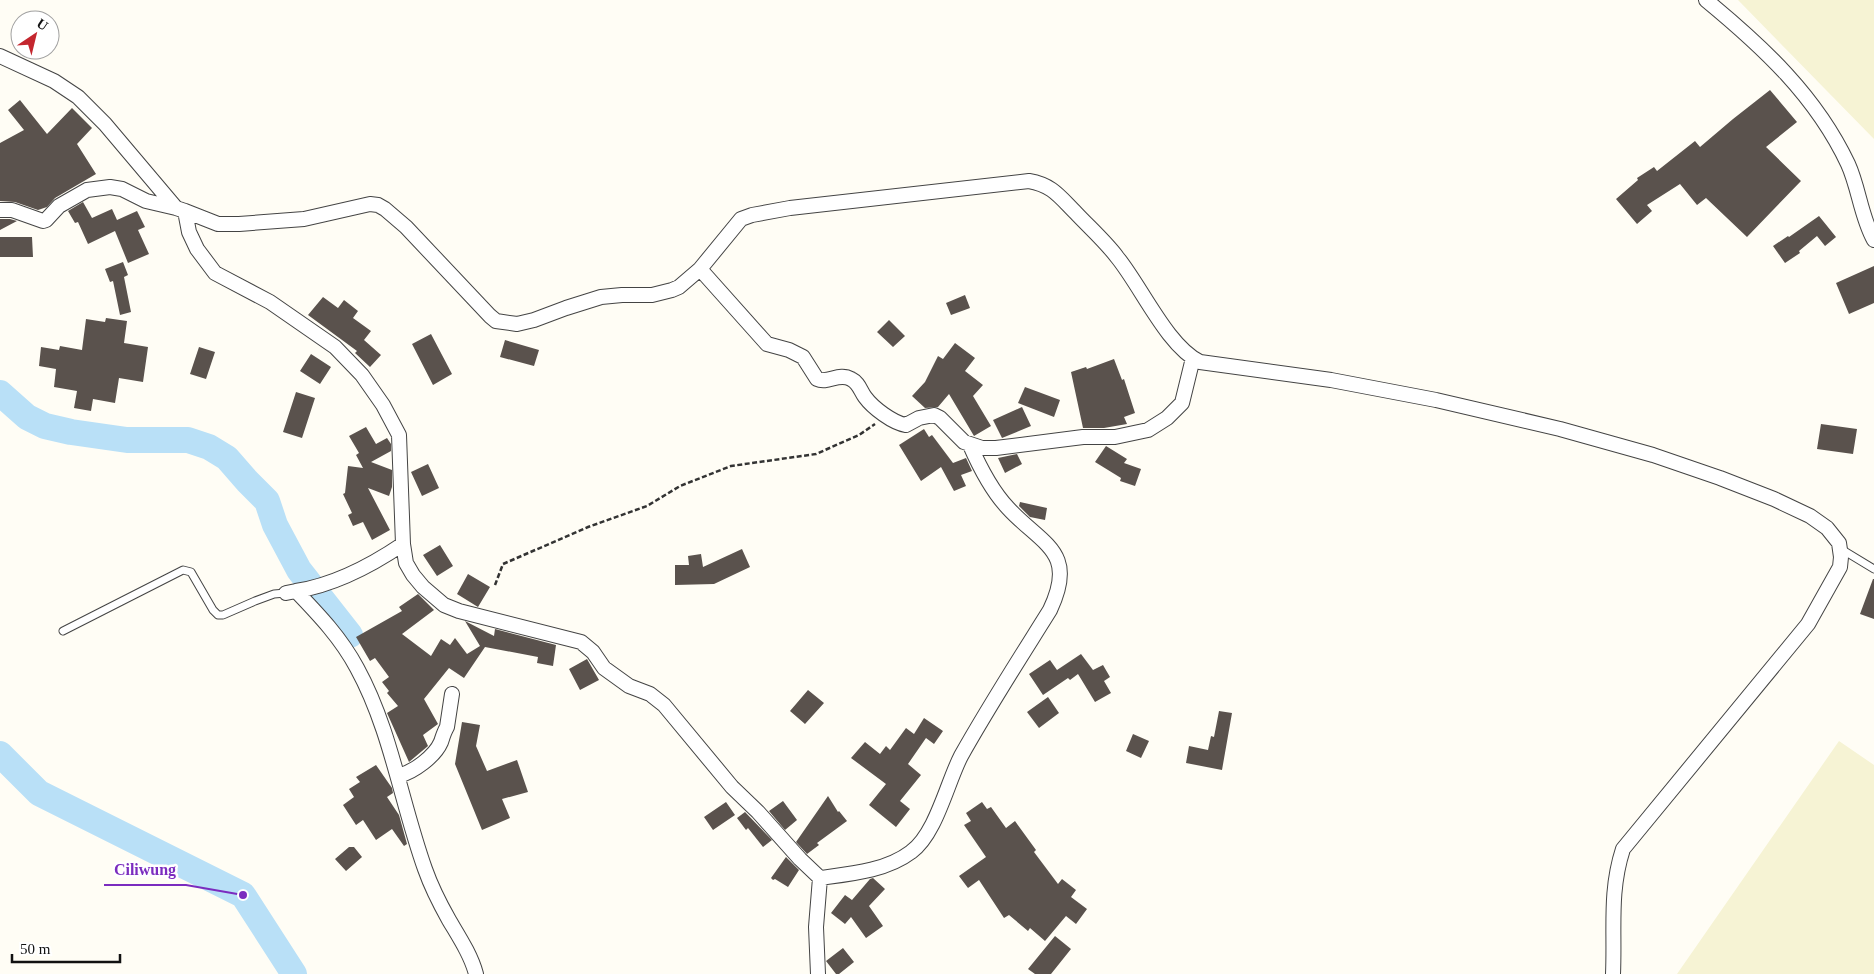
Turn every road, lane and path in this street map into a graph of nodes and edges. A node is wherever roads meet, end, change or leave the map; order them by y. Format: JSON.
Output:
{"nodes":[{"id":1,"x":1706,"y":0,"type":"edge"},
{"id":2,"x":0,"y":56,"type":"edge"},
{"id":3,"x":0,"y":210,"type":"edge"},
{"id":4,"x":180,"y":210,"type":"junction"},
{"id":5,"x":1874,"y":240,"type":"edge"},
{"id":6,"x":700,"y":269,"type":"junction"},
{"id":7,"x":1193,"y":358,"type":"junction"},
{"id":8,"x":886,"y":415,"type":"junction"},
{"id":9,"x":970,"y":445,"type":"junction"},
{"id":10,"x":403,"y":544,"type":"junction"},
{"id":11,"x":1841,"y":549,"type":"junction"},
{"id":12,"x":1874,"y":569,"type":"edge"},
{"id":13,"x":495,"y":585,"type":"dead end"},
{"id":14,"x":300,"y":590,"type":"junction"},
{"id":15,"x":64,"y":631,"type":"dead end"},
{"id":16,"x":452,"y":694,"type":"dead end"},
{"id":17,"x":405,"y":773,"type":"junction"},
{"id":18,"x":820,"y":878,"type":"junction"},
{"id":19,"x":476,"y":974,"type":"edge"},
{"id":20,"x":818,"y":974,"type":"edge"},
{"id":21,"x":1613,"y":974,"type":"edge"}],
"edges":[{"from":1,"to":5,"type":"street"},
{"from":2,"to":4,"type":"street"},
{"from":3,"to":4,"type":"street"},
{"from":4,"to":6,"type":"street"},
{"from":4,"to":10,"type":"street"},
{"from":6,"to":7,"type":"street"},
{"from":6,"to":8,"type":"street"},
{"from":7,"to":9,"type":"street"},
{"from":7,"to":11,"type":"street"},
{"from":8,"to":9,"type":"street"},
{"from":8,"to":13,"type":"path"},
{"from":9,"to":18,"type":"street"},
{"from":10,"to":14,"type":"street"},
{"from":10,"to":18,"type":"street"},
{"from":11,"to":12,"type":"lane"},
{"from":11,"to":21,"type":"street"},
{"from":14,"to":15,"type":"lane"},
{"from":14,"to":17,"type":"street"},
{"from":16,"to":17,"type":"street"},
{"from":17,"to":19,"type":"street"},
{"from":18,"to":20,"type":"street"}]}
